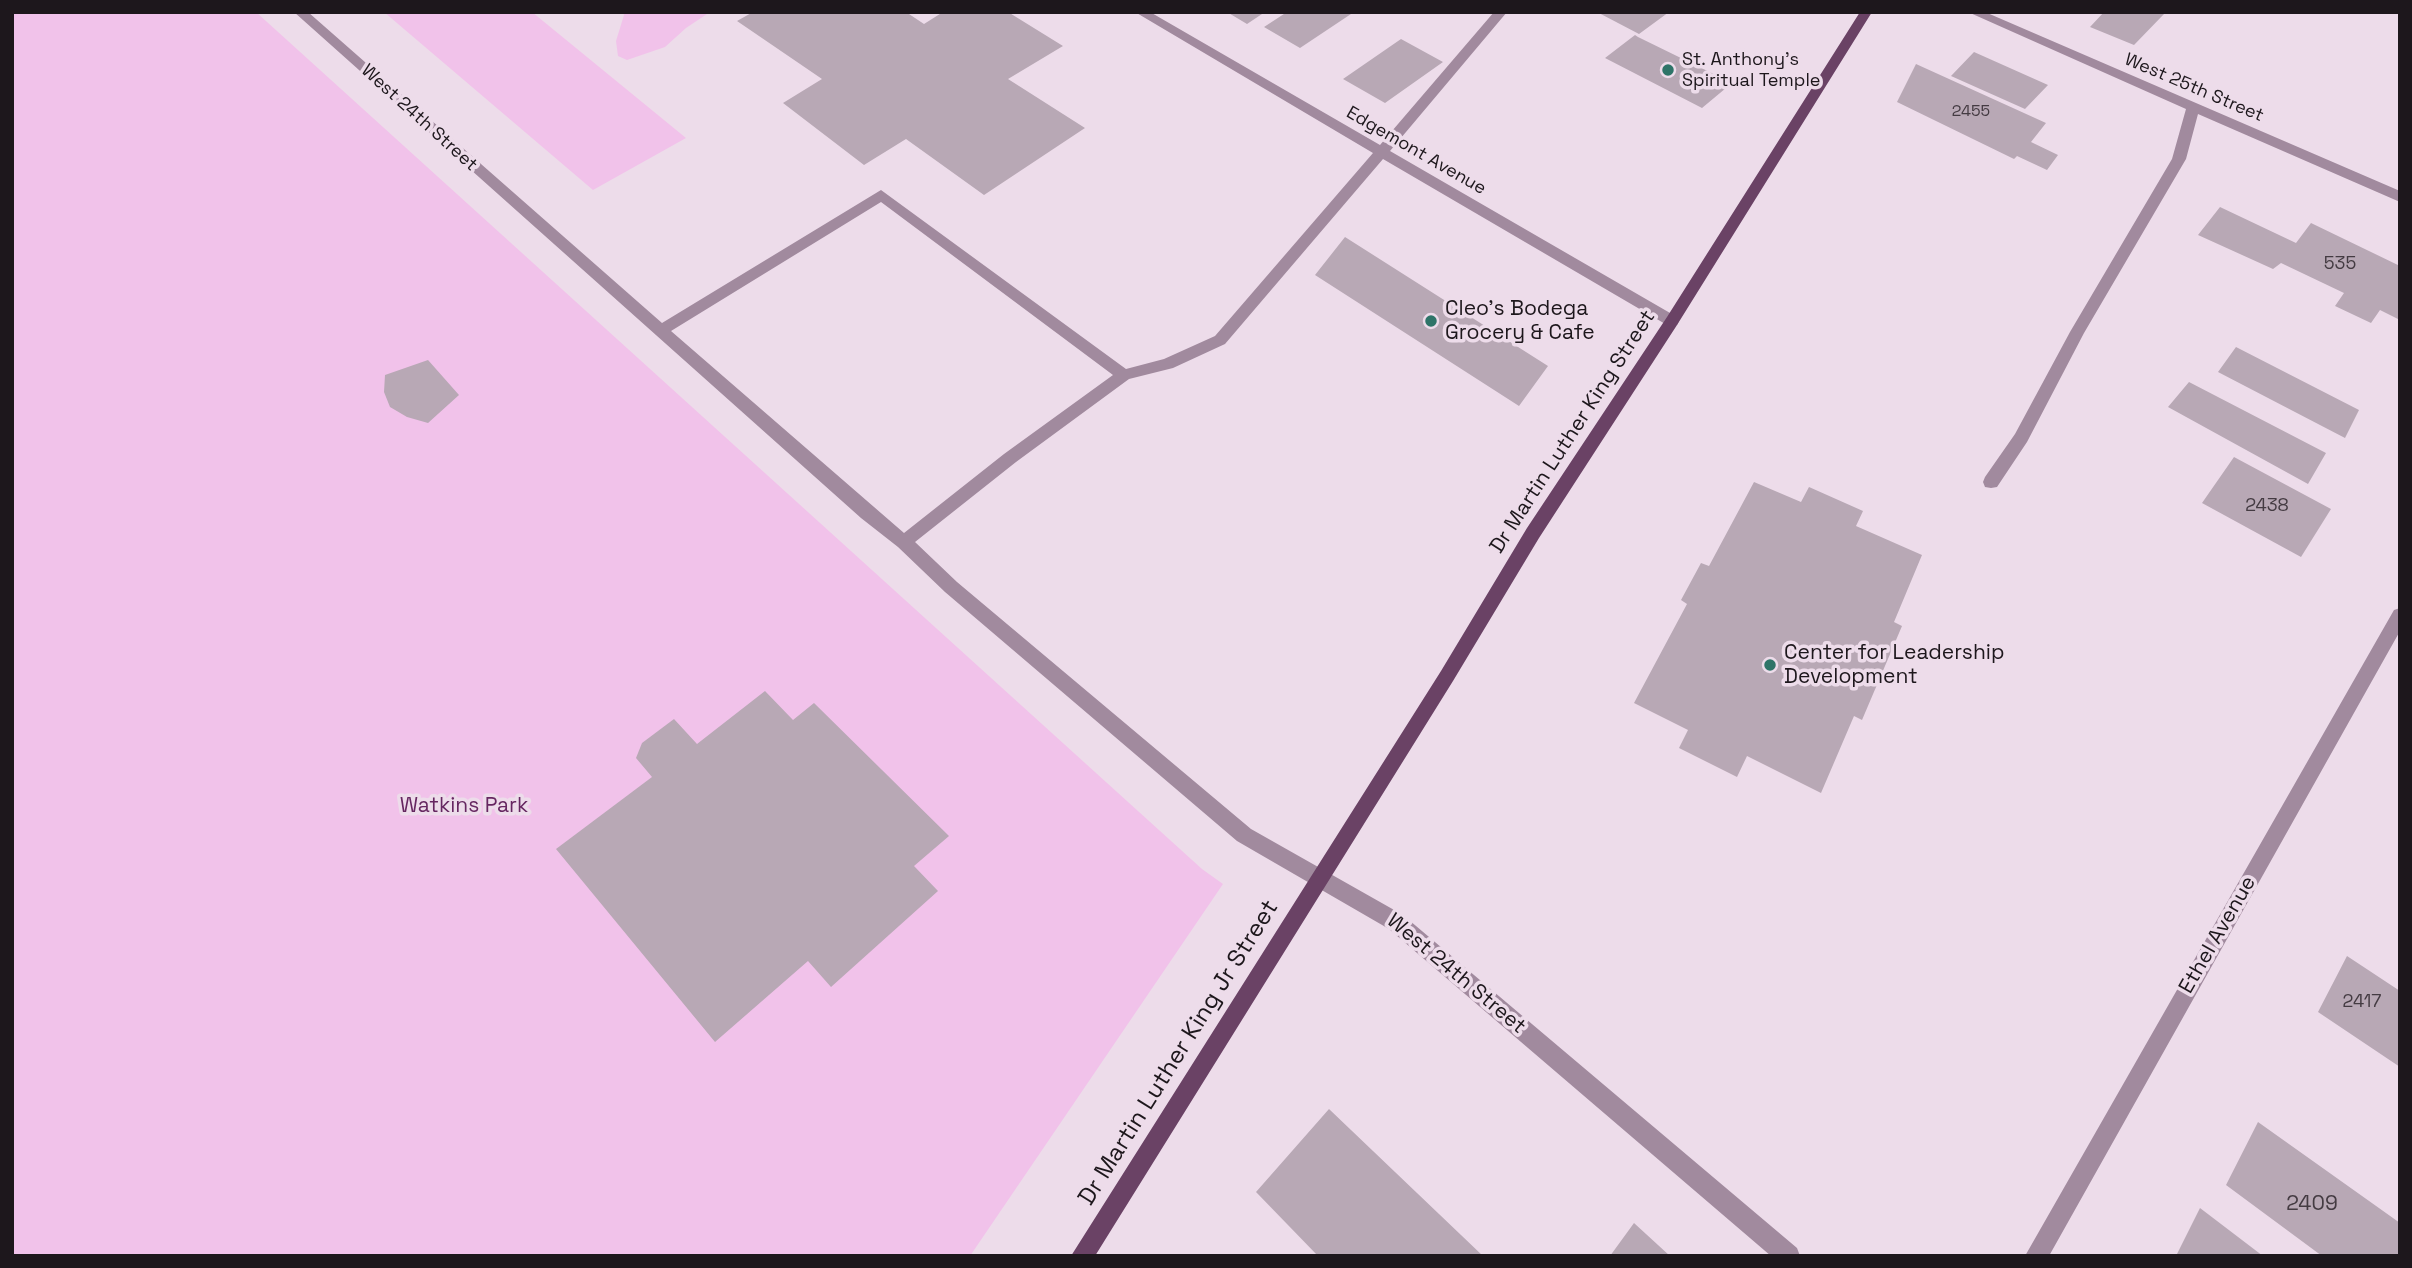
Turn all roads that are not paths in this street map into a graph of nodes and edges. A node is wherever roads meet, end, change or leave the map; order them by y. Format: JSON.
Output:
{"nodes":[{"id":1,"x":300,"y":12,"type":"edge"},
{"id":2,"x":1141,"y":12,"type":"edge"},
{"id":3,"x":1501,"y":12,"type":"edge"},
{"id":4,"x":1866,"y":12,"type":"edge"},
{"id":5,"x":1974,"y":12,"type":"edge"},
{"id":6,"x":2193,"y":107,"type":"junction"},
{"id":7,"x":1380,"y":153,"type":"junction"},
{"id":8,"x":2400,"y":197,"type":"edge"},
{"id":9,"x":1672,"y":321,"type":"junction"},
{"id":10,"x":660,"y":331,"type":"junction"},
{"id":11,"x":1124,"y":375,"type":"junction"},
{"id":12,"x":1991,"y":482,"type":"dead end"},
{"id":13,"x":904,"y":542,"type":"junction"},
{"id":14,"x":2400,"y":615,"type":"edge"},
{"id":15,"x":1319,"y":879,"type":"junction"},
{"id":16,"x":1766,"y":1248,"type":"edge"},
{"id":17,"x":1082,"y":1256,"type":"edge"},
{"id":18,"x":1788,"y":1256,"type":"edge"},
{"id":19,"x":2036,"y":1256,"type":"edge"}],
"edges":[{"from":1,"to":10,"type":"street","name":"West 24th Street"},
{"from":2,"to":7,"type":"street","name":"Edgemont Avenue"},
{"from":3,"to":7,"type":"street"},
{"from":4,"to":9,"type":"main road","name":"Dr Martin Luther King Street"},
{"from":5,"to":6,"type":"street","name":"West 25th Street"},
{"from":6,"to":8,"type":"street","name":"West 25th Street"},
{"from":6,"to":12,"type":"street"},
{"from":7,"to":9,"type":"street","name":"Edgemont Avenue"},
{"from":7,"to":11,"type":"street"},
{"from":9,"to":15,"type":"main road","name":"Dr Martin Luther King Street"},
{"from":10,"to":11,"type":"street"},
{"from":10,"to":13,"type":"street","name":"West 24th Street"},
{"from":11,"to":13,"type":"street"},
{"from":13,"to":15,"type":"street","name":"West 24th Street"},
{"from":14,"to":19,"type":"street","name":"Ethel Avenue"},
{"from":15,"to":16,"type":"street","name":"West 24th Street"},
{"from":15,"to":17,"type":"main road","name":"Dr Martin Luther King Jr Street"},
{"from":16,"to":18,"type":"street","name":"West 24th Street"}]}
